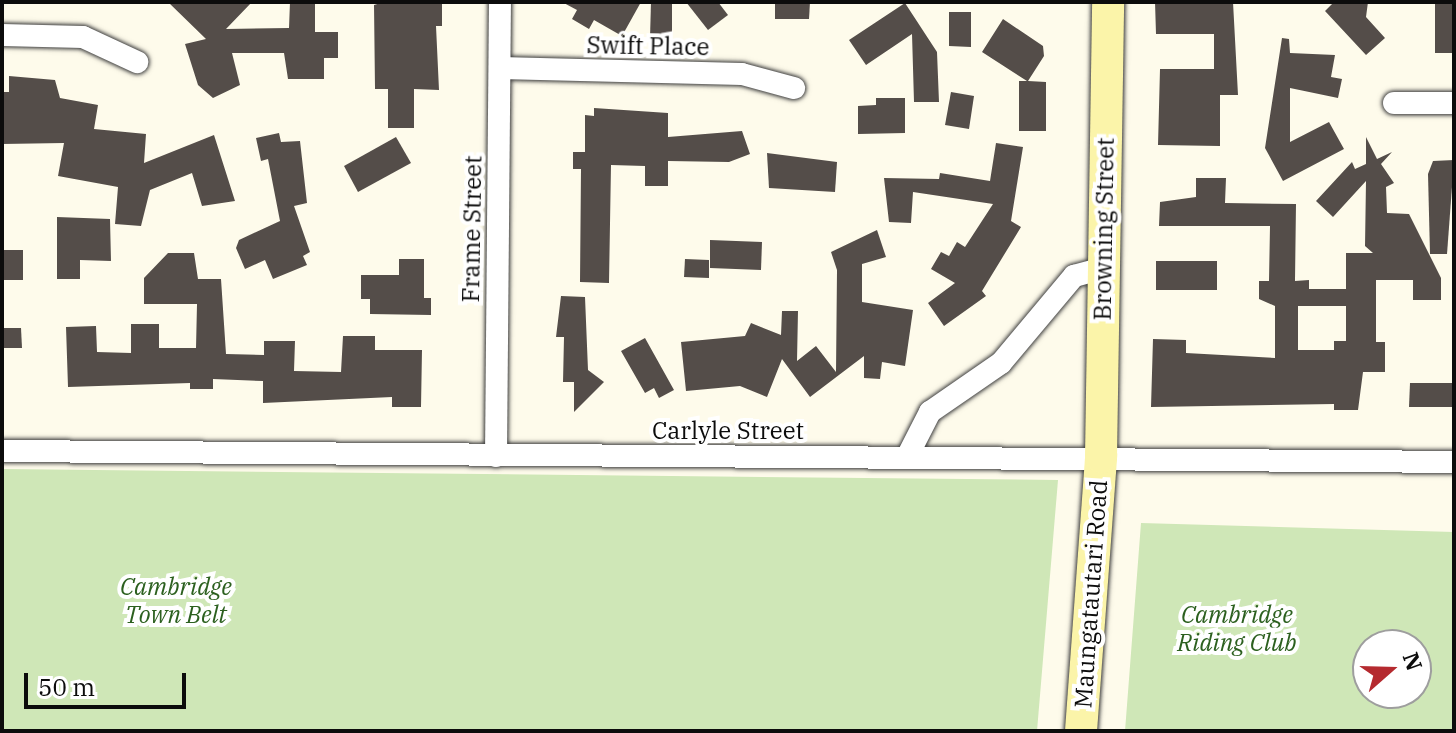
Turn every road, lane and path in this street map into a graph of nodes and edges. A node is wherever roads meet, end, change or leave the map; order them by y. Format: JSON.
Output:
{"nodes":[{"id":1,"x":500,"y":2,"type":"edge"},
{"id":2,"x":1108,"y":2,"type":"edge"},
{"id":3,"x":2,"y":35,"type":"edge"},
{"id":4,"x":137,"y":62,"type":"dead end"},
{"id":5,"x":500,"y":68,"type":"junction"},
{"id":6,"x":794,"y":88,"type":"dead end"},
{"id":7,"x":1394,"y":103,"type":"dead end"},
{"id":8,"x":1454,"y":103,"type":"edge"},
{"id":9,"x":1104,"y":268,"type":"junction"},
{"id":10,"x":2,"y":451,"type":"edge"},
{"id":11,"x":496,"y":456,"type":"junction"},
{"id":12,"x":907,"y":457,"type":"junction"},
{"id":13,"x":1101,"y":457,"type":"junction"},
{"id":14,"x":1454,"y":462,"type":"edge"},
{"id":15,"x":1081,"y":731,"type":"edge"}],
"edges":[{"from":1,"to":5,"type":"street","name":"Frame Street"},
{"from":2,"to":9,"type":"street","name":"Browning Street"},
{"from":3,"to":4,"type":"street"},
{"from":5,"to":6,"type":"street","name":"Swift Place"},
{"from":5,"to":11,"type":"street","name":"Frame Street"},
{"from":7,"to":8,"type":"street"},
{"from":9,"to":12,"type":"street"},
{"from":9,"to":13,"type":"street","name":"Browning Street"},
{"from":10,"to":11,"type":"street","name":"Carlyle Street"},
{"from":11,"to":12,"type":"street","name":"Carlyle Street"},
{"from":12,"to":13,"type":"street","name":"Carlyle Street"},
{"from":13,"to":14,"type":"street","name":"Carlyle Street"},
{"from":13,"to":15,"type":"street","name":"Maungatautari Road"}]}
